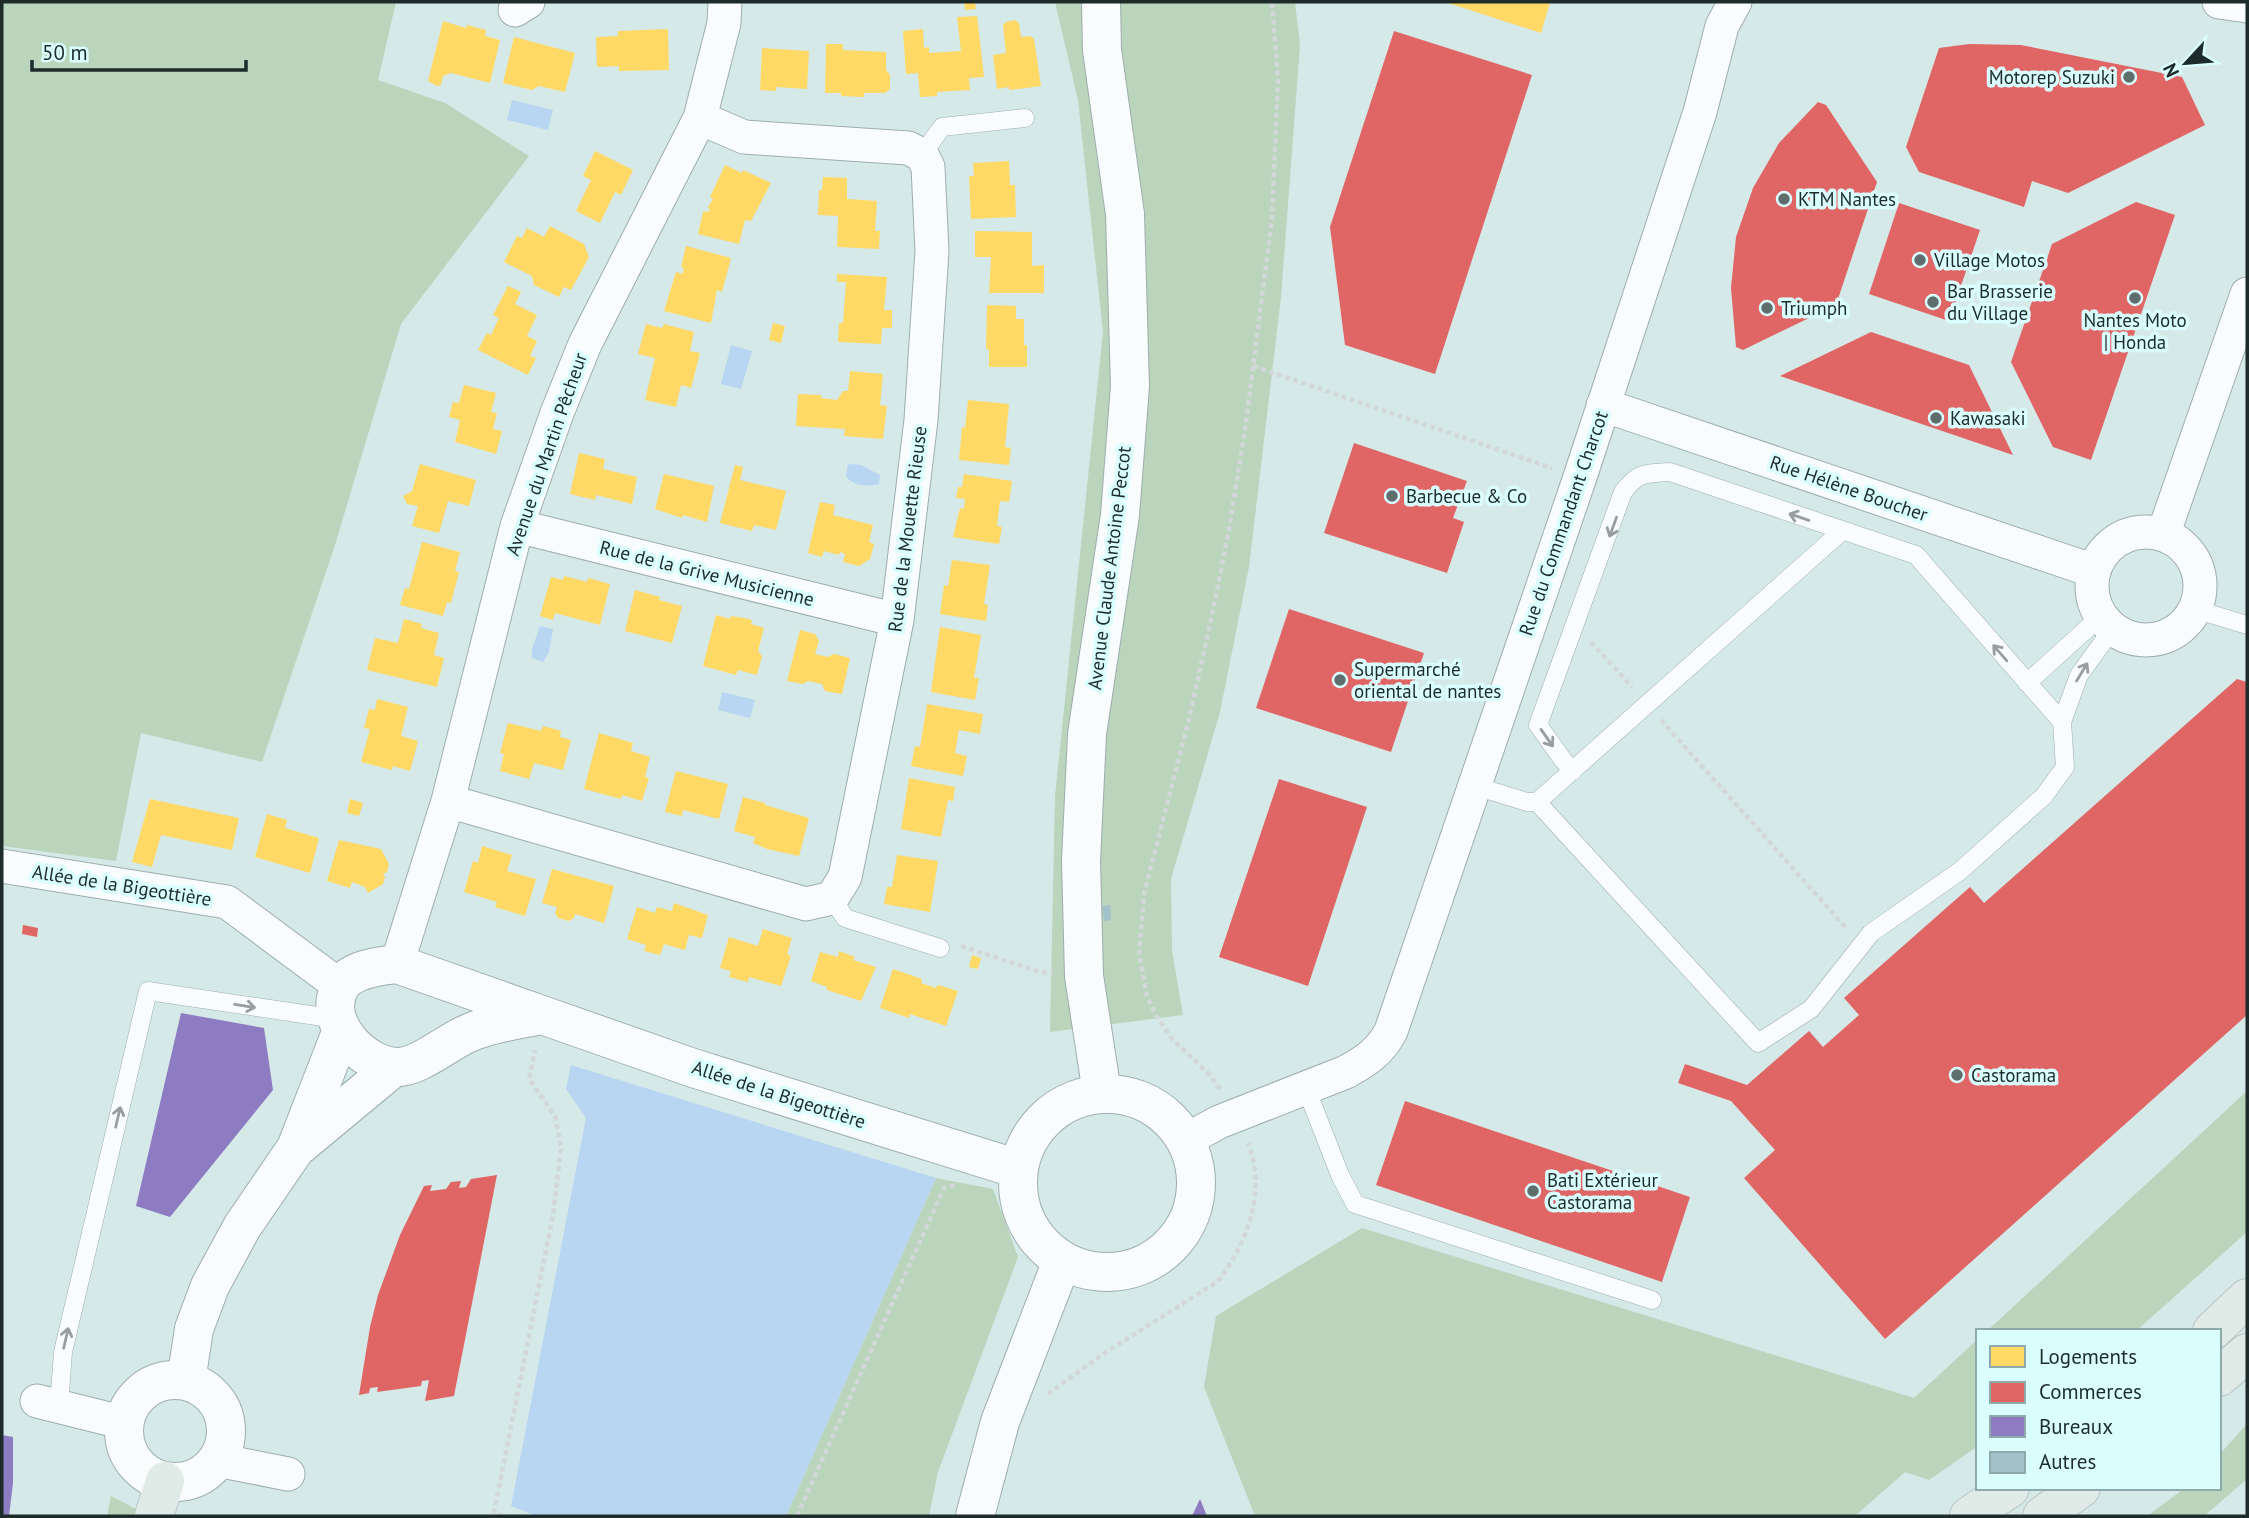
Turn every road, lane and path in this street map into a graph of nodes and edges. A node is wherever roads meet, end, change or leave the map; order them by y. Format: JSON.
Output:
{"nodes":[{"id":1,"x":725,"y":2,"type":"edge"},
{"id":2,"x":1101,"y":2,"type":"edge"},
{"id":3,"x":1272,"y":2,"type":"edge"},
{"id":4,"x":2219,"y":2,"type":"edge"},
{"id":5,"x":2247,"y":6,"type":"edge"},
{"id":6,"x":1726,"y":10,"type":"edge"},
{"id":7,"x":700,"y":118,"type":"junction"},
{"id":8,"x":1025,"y":118,"type":"dead end"},
{"id":9,"x":922,"y":155,"type":"junction"},
{"id":10,"x":2247,"y":294,"type":"edge"},
{"id":11,"x":1253,"y":366,"type":"junction"},
{"id":12,"x":1603,"y":405,"type":"junction"},
{"id":13,"x":1580,"y":477,"type":"junction"},
{"id":14,"x":517,"y":526,"type":"junction"},
{"id":15,"x":1842,"y":531,"type":"junction"},
{"id":16,"x":2163,"y":535,"type":"junction"},
{"id":17,"x":2094,"y":571,"type":"junction"},
{"id":18,"x":2194,"y":609,"type":"junction"},
{"id":19,"x":897,"y":620,"type":"junction"},
{"id":20,"x":2105,"y":621,"type":"junction"},
{"id":21,"x":1576,"y":624,"type":"junction"},
{"id":22,"x":2247,"y":625,"type":"edge"},
{"id":23,"x":2027,"y":683,"type":"junction"},
{"id":24,"x":1648,"y":705,"type":"junction"},
{"id":25,"x":2062,"y":722,"type":"junction"},
{"id":26,"x":1573,"y":771,"type":"junction"},
{"id":27,"x":1475,"y":786,"type":"junction"},
{"id":28,"x":448,"y":801,"type":"junction"},
{"id":29,"x":1537,"y":802,"type":"junction"},
{"id":30,"x":2,"y":866,"type":"edge"},
{"id":31,"x":832,"y":898,"type":"junction"},
{"id":32,"x":1871,"y":933,"type":"junction"},
{"id":33,"x":940,"y":948,"type":"joint"},
{"id":34,"x":397,"y":964,"type":"junction"},
{"id":35,"x":1058,"y":974,"type":"dead end"},
{"id":36,"x":340,"y":1012,"type":"junction"},
{"id":37,"x":542,"y":1015,"type":"junction"},
{"id":38,"x":394,"y":1067,"type":"junction"},
{"id":39,"x":1306,"y":1088,"type":"junction"},
{"id":40,"x":1102,"y":1093,"type":"junction"},
{"id":41,"x":1236,"y":1115,"type":"junction"},
{"id":42,"x":1186,"y":1140,"type":"junction"},
{"id":43,"x":296,"y":1149,"type":"junction"},
{"id":44,"x":1018,"y":1169,"type":"junction"},
{"id":45,"x":959,"y":1184,"type":"dead end"},
{"id":46,"x":1062,"y":1261,"type":"junction"},
{"id":47,"x":2247,"y":1297,"type":"edge"},
{"id":48,"x":1651,"y":1300,"type":"dead end"},
{"id":49,"x":2214,"y":1329,"type":"edge"},
{"id":50,"x":2247,"y":1353,"type":"edge"},
{"id":51,"x":2221,"y":1375,"type":"edge"},
{"id":52,"x":186,"y":1381,"type":"junction"},
{"id":53,"x":1043,"y":1400,"type":"dead end"},
{"id":54,"x":48,"y":1404,"type":"joint"},
{"id":55,"x":125,"y":1423,"type":"junction"},
{"id":56,"x":217,"y":1460,"type":"junction"},
{"id":57,"x":288,"y":1474,"type":"dead end"},
{"id":58,"x":165,"y":1480,"type":"junction"},
{"id":59,"x":2007,"y":1490,"type":"edge"},
{"id":60,"x":2078,"y":1490,"type":"edge"},
{"id":61,"x":154,"y":1516,"type":"edge"},
{"id":62,"x":503,"y":1516,"type":"edge"},
{"id":63,"x":797,"y":1516,"type":"edge"},
{"id":64,"x":975,"y":1516,"type":"edge"},
{"id":65,"x":1969,"y":1516,"type":"edge"},
{"id":66,"x":2042,"y":1516,"type":"edge"}],
"edges":[{"from":1,"to":7,"type":"street","name":"Avenue du Martin Pêcheur"},
{"from":2,"to":40,"type":"main road","name":"Avenue Claude Antoine Peccot"},
{"from":3,"to":11,"type":"path"},
{"from":4,"to":5,"type":"street"},
{"from":6,"to":12,"type":"street","name":"Rue du Commandant Charcot"},
{"from":7,"to":9,"type":"street"},
{"from":7,"to":14,"type":"street","name":"Avenue du Martin Pêcheur"},
{"from":8,"to":9,"type":"lane"},
{"from":9,"to":19,"type":"street","name":"Rue de la Mouette Rieuse"},
{"from":10,"to":16,"type":"street"},
{"from":11,"to":13,"type":"path"},
{"from":11,"to":41,"type":"path"},
{"from":12,"to":13,"type":"street","name":"Rue du Commandant Charcot"},
{"from":12,"to":17,"type":"street","name":"Rue Hélène Boucher"},
{"from":13,"to":27,"type":"street","name":"Rue du Commandant Charcot"},
{"from":14,"to":19,"type":"street","name":"Rue de la Grive Musicienne"},
{"from":14,"to":28,"type":"street","name":"Avenue du Martin Pêcheur"},
{"from":15,"to":21,"type":"lane","one_way":true},
{"from":23,"to":15,"type":"lane","one_way":true},
{"from":15,"to":24,"type":"lane"},
{"from":16,"to":17,"type":"street"},
{"from":16,"to":18,"type":"street"},
{"from":17,"to":20,"type":"street"},
{"from":18,"to":20,"type":"street"},
{"from":18,"to":22,"type":"lane"},
{"from":19,"to":31,"type":"street","name":"Rue de la Mouette Rieuse"},
{"from":20,"to":23,"type":"lane"},
{"from":25,"to":20,"type":"lane","one_way":true},
{"from":21,"to":24,"type":"path"},
{"from":21,"to":26,"type":"lane","one_way":true},
{"from":23,"to":25,"type":"lane"},
{"from":24,"to":26,"type":"lane"},
{"from":24,"to":32,"type":"path"},
{"from":25,"to":32,"type":"lane"},
{"from":26,"to":29,"type":"lane"},
{"from":27,"to":29,"type":"lane"},
{"from":27,"to":39,"type":"street","name":"Rue du Commandant Charcot"},
{"from":28,"to":31,"type":"street"},
{"from":28,"to":34,"type":"street","name":"Avenue du Martin Pêcheur"},
{"from":29,"to":32,"type":"lane"},
{"from":30,"to":36,"type":"street","name":"Allée de la Bigeottière"},
{"from":31,"to":33,"type":"lane"},
{"from":33,"to":35,"type":"path"},
{"from":34,"to":36,"type":"main road"},
{"from":34,"to":37,"type":"main road","name":"Allée de la Bigeottière"},
{"from":36,"to":38,"type":"main road"},
{"from":36,"to":43,"type":"main road"},
{"from":54,"to":36,"type":"lane","one_way":true},
{"from":37,"to":38,"type":"main road"},
{"from":37,"to":44,"type":"main road","name":"Allée de la Bigeottière"},
{"from":37,"to":62,"type":"path"},
{"from":38,"to":43,"type":"main road"},
{"from":39,"to":41,"type":"street","name":"Rue du Commandant Charcot"},
{"from":39,"to":48,"type":"lane"},
{"from":40,"to":42,"type":"main road"},
{"from":40,"to":44,"type":"main road"},
{"from":41,"to":42,"type":"street","name":"Rue du Commandant Charcot"},
{"from":41,"to":53,"type":"path"},
{"from":42,"to":46,"type":"main road"},
{"from":43,"to":52,"type":"main road"},
{"from":44,"to":46,"type":"main road"},
{"from":45,"to":63,"type":"path"},
{"from":46,"to":64,"type":"main road"},
{"from":47,"to":49,"type":"highway"},
{"from":50,"to":51,"type":"highway"},
{"from":52,"to":55,"type":"main road"},
{"from":52,"to":56,"type":"main road"},
{"from":54,"to":55,"type":"street"},
{"from":55,"to":58,"type":"main road"},
{"from":56,"to":57,"type":"street"},
{"from":56,"to":58,"type":"main road"},
{"from":58,"to":61,"type":"highway"},
{"from":59,"to":65,"type":"highway"},
{"from":60,"to":66,"type":"highway"}]}
